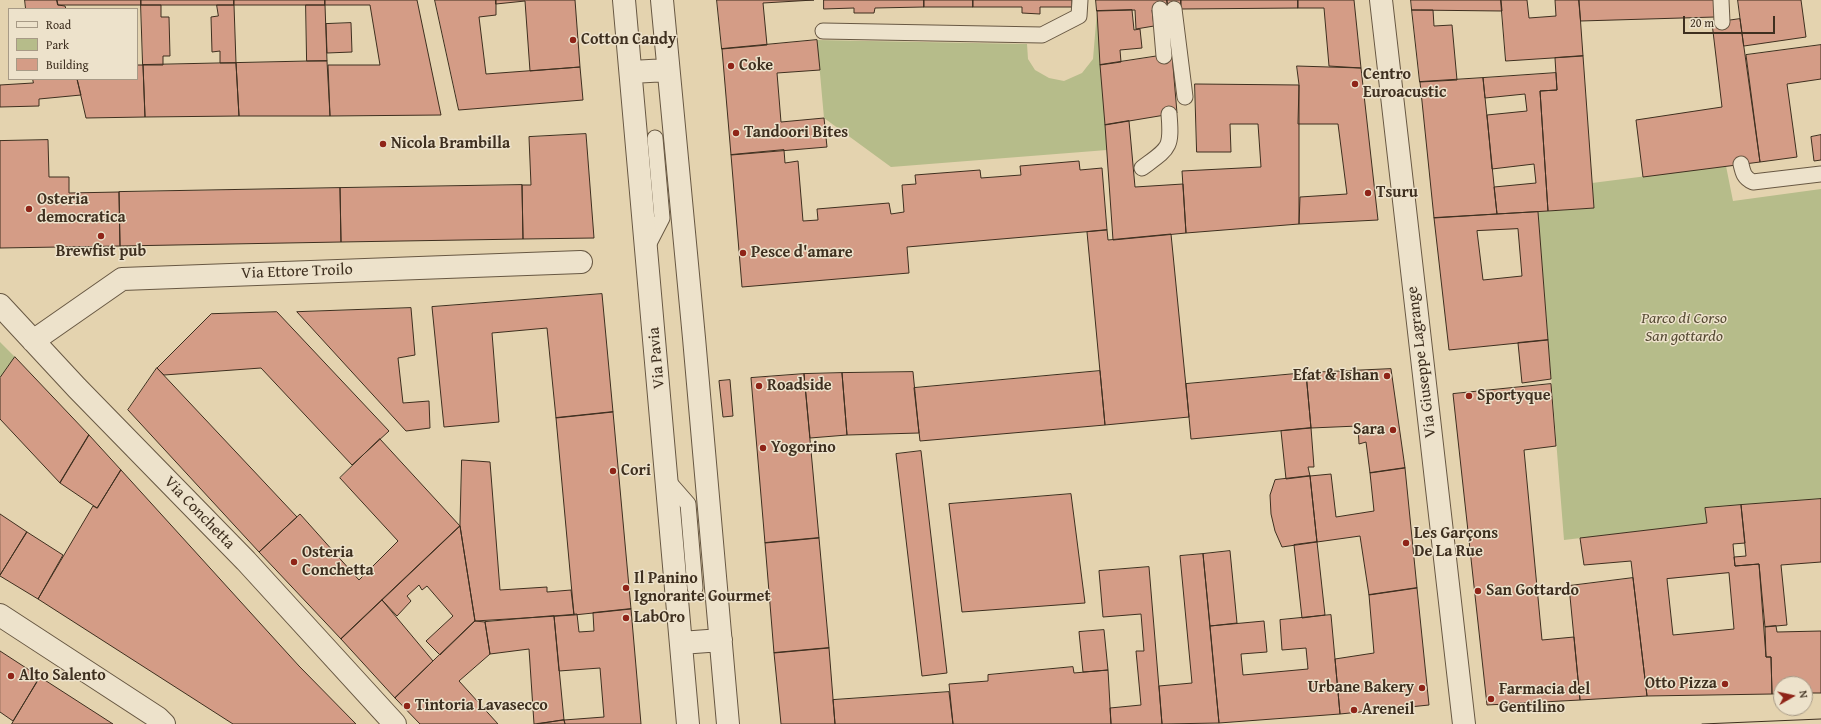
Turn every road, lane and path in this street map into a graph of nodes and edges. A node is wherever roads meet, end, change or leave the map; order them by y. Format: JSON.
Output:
{"nodes":[{"id":1,"x":624,"y":0,"type":"edge"},
{"id":2,"x":662,"y":0,"type":"edge"},
{"id":3,"x":1080,"y":0,"type":"edge"},
{"id":4,"x":1380,"y":0,"type":"edge"},
{"id":5,"x":1720,"y":0,"type":"edge"},
{"id":6,"x":1722,"y":22,"type":"dead end"},
{"id":7,"x":823,"y":32,"type":"dead end"},
{"id":8,"x":1164,"y":56,"type":"dead end"},
{"id":9,"x":668,"y":70,"type":"junction"},
{"id":10,"x":631,"y":72,"type":"junction"},
{"id":11,"x":1185,"y":97,"type":"dead end"},
{"id":12,"x":1169,"y":114,"type":"dead end"},
{"id":13,"x":654,"y":138,"type":"dead end"},
{"id":14,"x":1741,"y":164,"type":"dead end"},
{"id":15,"x":1142,"y":168,"type":"dead end"},
{"id":16,"x":1821,"y":174,"type":"edge"},
{"id":17,"x":647,"y":247,"type":"junction"},
{"id":18,"x":581,"y":262,"type":"dead end"},
{"id":19,"x":0,"y":305,"type":"edge"},
{"id":20,"x":33,"y":341,"type":"junction"},
{"id":21,"x":667,"y":480,"type":"junction"},
{"id":22,"x":695,"y":588,"type":"dead end"},
{"id":23,"x":0,"y":615,"type":"edge"},
{"id":24,"x":721,"y":640,"type":"junction"},
{"id":25,"x":681,"y":643,"type":"junction"},
{"id":26,"x":164,"y":724,"type":"edge"},
{"id":27,"x":395,"y":724,"type":"edge"},
{"id":28,"x":688,"y":724,"type":"edge"},
{"id":29,"x":728,"y":724,"type":"edge"},
{"id":30,"x":1464,"y":724,"type":"edge"}],
"edges":[{"from":1,"to":10,"type":"street","name":"Via Pavia"},
{"from":2,"to":9,"type":"street"},
{"from":3,"to":7,"type":"lane"},
{"from":4,"to":30,"type":"street","name":"Via Giuseppe Lagrange"},
{"from":5,"to":6,"type":"lane"},
{"from":8,"to":11,"type":"lane"},
{"from":9,"to":10,"type":"street"},
{"from":9,"to":24,"type":"street"},
{"from":10,"to":17,"type":"street","name":"Via Pavia"},
{"from":12,"to":15,"type":"lane"},
{"from":13,"to":17,"type":"lane"},
{"from":14,"to":16,"type":"lane"},
{"from":17,"to":21,"type":"street","name":"Via Pavia"},
{"from":18,"to":20,"type":"street","name":"Via Ettore Troilo"},
{"from":19,"to":20,"type":"street","name":"Via Conchetta"},
{"from":20,"to":27,"type":"street","name":"Via Conchetta"},
{"from":21,"to":22,"type":"lane"},
{"from":21,"to":25,"type":"street","name":"Via Pavia"},
{"from":23,"to":26,"type":"street"},
{"from":24,"to":25,"type":"street"},
{"from":24,"to":29,"type":"street"},
{"from":25,"to":28,"type":"street","name":"Via Pavia"}]}
